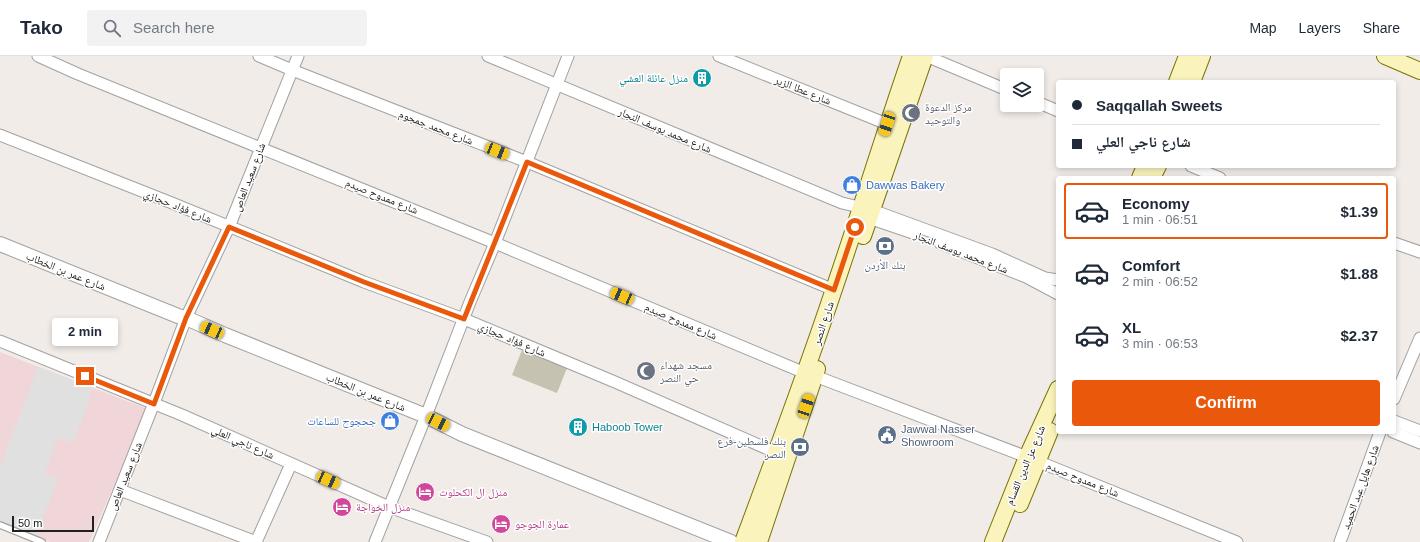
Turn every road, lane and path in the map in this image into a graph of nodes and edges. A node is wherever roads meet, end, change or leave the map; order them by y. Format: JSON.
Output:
{"nodes":[{"id":1,"x":38,"y":56,"type":"edge"},
{"id":2,"x":259,"y":56,"type":"edge"},
{"id":3,"x":298,"y":56,"type":"edge"},
{"id":4,"x":488,"y":56,"type":"edge"},
{"id":5,"x":568,"y":56,"type":"edge"},
{"id":6,"x":718,"y":56,"type":"edge"},
{"id":7,"x":911,"y":56,"type":"edge"},
{"id":8,"x":926,"y":56,"type":"edge"},
{"id":9,"x":1187,"y":56,"type":"edge"},
{"id":10,"x":1202,"y":56,"type":"edge"},
{"id":11,"x":1385,"y":56,"type":"edge"},
{"id":12,"x":1409,"y":56,"type":"edge"},
{"id":13,"x":1420,"y":61,"type":"edge"},
{"id":14,"x":292,"y":70,"type":"junction"},
{"id":15,"x":1420,"y":71,"type":"edge"},
{"id":16,"x":1178,"y":80,"type":"edge"},
{"id":17,"x":1193,"y":80,"type":"edge"},
{"id":18,"x":558,"y":85,"type":"junction"},
{"id":19,"x":1000,"y":87,"type":"edge"},
{"id":20,"x":1044,"y":105,"type":"edge"},
{"id":21,"x":1056,"y":110,"type":"edge"},
{"id":22,"x":887,"y":124,"type":"junction"},
{"id":23,"x":0,"y":135,"type":"edge"},
{"id":24,"x":260,"y":147,"type":"junction"},
{"id":25,"x":527,"y":162,"type":"junction"},
{"id":26,"x":1196,"y":168,"type":"edge"},
{"id":27,"x":1215,"y":176,"type":"edge"},
{"id":28,"x":865,"y":212,"type":"junction"},
{"id":29,"x":229,"y":227,"type":"junction"},
{"id":30,"x":495,"y":243,"type":"junction"},
{"id":31,"x":0,"y":244,"type":"edge"},
{"id":32,"x":1396,"y":244,"type":"edge"},
{"id":33,"x":1420,"y":252,"type":"edge"},
{"id":34,"x":1056,"y":280,"type":"edge"},
{"id":35,"x":834,"y":290,"type":"junction"},
{"id":36,"x":1056,"y":293,"type":"edge"},
{"id":37,"x":186,"y":318,"type":"junction"},
{"id":38,"x":464,"y":319,"type":"junction"},
{"id":39,"x":1420,"y":338,"type":"edge"},
{"id":40,"x":0,"y":341,"type":"edge"},
{"id":41,"x":810,"y":375,"type":"junction"},
{"id":42,"x":1056,"y":395,"type":"edge"},
{"id":43,"x":1396,"y":395,"type":"edge"},
{"id":44,"x":154,"y":404,"type":"junction"},
{"id":45,"x":426,"y":416,"type":"junction"},
{"id":46,"x":1056,"y":416,"type":"edge"},
{"id":47,"x":1396,"y":422,"type":"edge"},
{"id":48,"x":1420,"y":431,"type":"edge"},
{"id":49,"x":1396,"y":433,"type":"edge"},
{"id":50,"x":1379,"y":434,"type":"edge"},
{"id":51,"x":1420,"y":443,"type":"edge"},
{"id":52,"x":777,"y":453,"type":"junction"},
{"id":53,"x":1033,"y":459,"type":"junction"},
{"id":54,"x":291,"y":464,"type":"junction"},
{"id":55,"x":120,"y":490,"type":"junction"},
{"id":56,"x":389,"y":507,"type":"junction"},
{"id":57,"x":0,"y":525,"type":"edge"},
{"id":58,"x":480,"y":541,"type":"edge"},
{"id":59,"x":42,"y":542,"type":"edge"},
{"id":60,"x":99,"y":542,"type":"edge"},
{"id":61,"x":256,"y":542,"type":"edge"},
{"id":62,"x":375,"y":542,"type":"edge"},
{"id":63,"x":731,"y":542,"type":"edge"},
{"id":64,"x":743,"y":542,"type":"edge"},
{"id":65,"x":759,"y":542,"type":"edge"},
{"id":66,"x":993,"y":542,"type":"edge"},
{"id":67,"x":1004,"y":542,"type":"edge"},
{"id":68,"x":1238,"y":542,"type":"edge"},
{"id":69,"x":1340,"y":542,"type":"edge"}],
"edges":[{"from":1,"to":24,"type":"street","name":"شارع ممدوح صيدم"},
{"from":2,"to":14,"type":"street","name":"شارع محمد جمجوم"},
{"from":3,"to":14,"type":"street","name":"شارع سعيد العاص"},
{"from":4,"to":18,"type":"street","name":"شارع محمد يوسف النجار"},
{"from":5,"to":18,"type":"street"},
{"from":6,"to":22,"type":"street","name":"شارع عطا الزير"},
{"from":7,"to":22,"type":"main road","name":"شارع النصر"},
{"from":8,"to":19,"type":"street"},
{"from":8,"to":28,"type":"main road","name":"شارع النصر"},
{"from":9,"to":16,"type":"main road"},
{"from":10,"to":17,"type":"main road"},
{"from":11,"to":15,"type":"main road"},
{"from":12,"to":13,"type":"main road"},
{"from":14,"to":24,"type":"street","name":"شارع سعيد العاص"},
{"from":14,"to":25,"type":"street","name":"شارع محمد جمجوم"},
{"from":18,"to":25,"type":"street"},
{"from":18,"to":28,"type":"street","name":"شارع محمد يوسف النجار"},
{"from":20,"to":21,"type":"street"},
{"from":22,"to":28,"type":"main road","name":"شارع النصر"},
{"from":23,"to":29,"type":"street","name":"شارع فؤاد حجازي"},
{"from":24,"to":29,"type":"street","name":"شارع سعيد العاص"},
{"from":24,"to":30,"type":"street","name":"شارع ممدوح صيدم"},
{"from":25,"to":30,"type":"street"},
{"from":25,"to":35,"type":"street","name":"شارع محمد جمجوم"},
{"from":26,"to":27,"type":"street"},
{"from":28,"to":34,"type":"street","name":"شارع محمد يوسف النجار"},
{"from":28,"to":35,"type":"main road","name":"شارع النصر"},
{"from":28,"to":36,"type":"street","name":"شارع محمد يوسف النجار"},
{"from":28,"to":41,"type":"main road","name":"شارع النصر"},
{"from":29,"to":37,"type":"street","name":"شارع سعيد العاص"},
{"from":29,"to":38,"type":"street","name":"شارع فؤاد حجازي"},
{"from":30,"to":38,"type":"street"},
{"from":30,"to":41,"type":"street","name":"شارع ممدوح صيدم"},
{"from":31,"to":37,"type":"street","name":"شارع عمر بن الخطاب"},
{"from":32,"to":33,"type":"street"},
{"from":35,"to":41,"type":"main road","name":"شارع النصر"},
{"from":37,"to":44,"type":"street","name":"شارع سعيد العاص"},
{"from":37,"to":45,"type":"street","name":"شارع عمر بن الخطاب"},
{"from":38,"to":45,"type":"street"},
{"from":38,"to":52,"type":"street","name":"شارع فؤاد حجازي"},
{"from":39,"to":43,"type":"street"},
{"from":40,"to":44,"type":"street","name":"شارع ناجي العلي"},
{"from":41,"to":52,"type":"main road","name":"شارع النصر"},
{"from":41,"to":53,"type":"street","name":"شارع ممدوح صيدم"},
{"from":41,"to":65,"type":"main road","name":"شارع النصر"},
{"from":42,"to":53,"type":"main road","name":"شارع عز الدين القسام"},
{"from":44,"to":54,"type":"street","name":"شارع ناجي العلي"},
{"from":44,"to":55,"type":"street","name":"شارع سعيد العاص"},
{"from":45,"to":56,"type":"street"},
{"from":45,"to":63,"type":"street","name":"شارع عمر بن الخطاب"},
{"from":46,"to":53,"type":"main road","name":"شارع عز الدين القسام"},
{"from":47,"to":48,"type":"street"},
{"from":49,"to":51,"type":"street"},
{"from":50,"to":69,"type":"street","name":"شارع هايل عبد الحميد"},
{"from":52,"to":64,"type":"main road","name":"شارع النصر"},
{"from":53,"to":66,"type":"main road","name":"شارع عز الدين القسام"},
{"from":53,"to":67,"type":"main road","name":"شارع عز الدين القسام"},
{"from":53,"to":68,"type":"street","name":"شارع ممدوح صيدم"},
{"from":54,"to":56,"type":"street","name":"شارع ناجي العلي"},
{"from":54,"to":61,"type":"street"},
{"from":55,"to":60,"type":"street","name":"شارع سعيد العاص"},
{"from":55,"to":61,"type":"street"},
{"from":56,"to":58,"type":"street","name":"شارع ناجي العلي"},
{"from":56,"to":62,"type":"street"},
{"from":57,"to":59,"type":"lane"}]}
